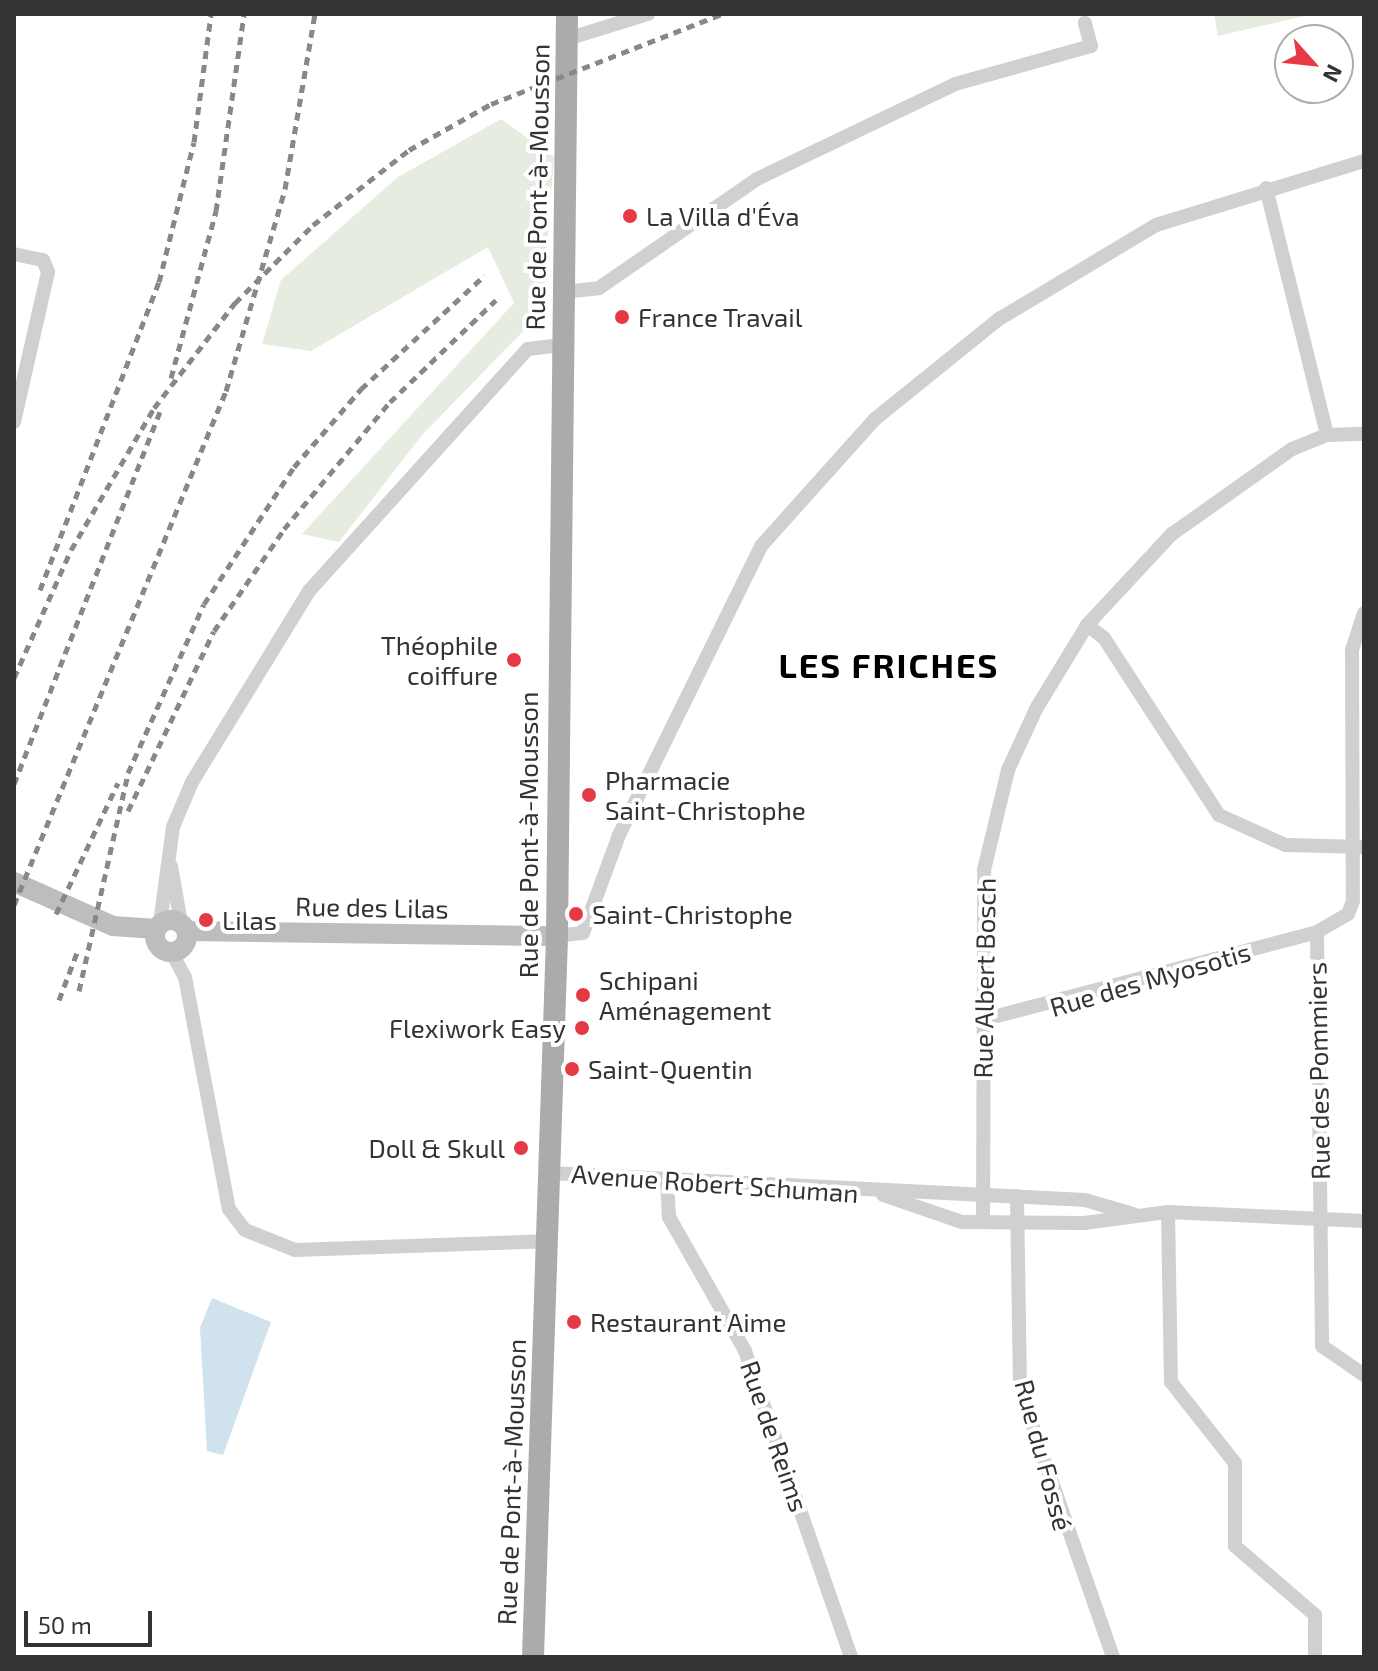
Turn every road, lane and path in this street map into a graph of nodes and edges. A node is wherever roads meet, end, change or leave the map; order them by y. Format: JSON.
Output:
{"nodes":[{"id":1,"x":567,"y":14,"type":"edge"},
{"id":2,"x":648,"y":14,"type":"edge"},
{"id":3,"x":1085,"y":23,"type":"dead end"},
{"id":4,"x":567,"y":39,"type":"junction"},
{"id":5,"x":1364,"y":161,"type":"edge"},
{"id":6,"x":1266,"y":188,"type":"junction"},
{"id":7,"x":14,"y":254,"type":"edge"},
{"id":8,"x":563,"y":292,"type":"junction"},
{"id":9,"x":563,"y":345,"type":"junction"},
{"id":10,"x":14,"y":422,"type":"edge"},
{"id":11,"x":1364,"y":434,"type":"edge"},
{"id":12,"x":1327,"y":435,"type":"junction"},
{"id":13,"x":1364,"y":613,"type":"edge"},
{"id":14,"x":1087,"y":625,"type":"junction"},
{"id":15,"x":1358,"y":679,"type":"edge"},
{"id":16,"x":1358,"y":847,"type":"edge"},
{"id":17,"x":14,"y":882,"type":"edge"},
{"id":18,"x":1317,"y":932,"type":"junction"},
{"id":19,"x":169,"y":934,"type":"junction"},
{"id":20,"x":557,"y":936,"type":"junction"},
{"id":21,"x":982,"y":1020,"type":"junction"},
{"id":22,"x":550,"y":1173,"type":"junction"},
{"id":23,"x":667,"y":1180,"type":"junction"},
{"id":24,"x":879,"y":1193,"type":"junction"},
{"id":25,"x":983,"y":1195,"type":"junction"},
{"id":26,"x":1017,"y":1196,"type":"junction"},
{"id":27,"x":1168,"y":1212,"type":"junction"},
{"id":28,"x":1133,"y":1214,"type":"junction"},
{"id":29,"x":1320,"y":1217,"type":"junction"},
{"id":30,"x":1364,"y":1221,"type":"edge"},
{"id":31,"x":983,"y":1222,"type":"junction"},
{"id":32,"x":1018,"y":1223,"type":"junction"},
{"id":33,"x":547,"y":1241,"type":"junction"},
{"id":34,"x":1364,"y":1375,"type":"edge"},
{"id":35,"x":533,"y":1657,"type":"edge"},
{"id":36,"x":851,"y":1657,"type":"edge"},
{"id":37,"x":1113,"y":1657,"type":"edge"},
{"id":38,"x":1315,"y":1657,"type":"edge"}],
"edges":[{"from":1,"to":4,"type":"main road","name":"Rue de Pont-à-Mousson"},
{"from":2,"to":4,"type":"street"},
{"from":3,"to":8,"type":"street"},
{"from":4,"to":8,"type":"main road","name":"Rue de Pont-à-Mousson"},
{"from":5,"to":6,"type":"street"},
{"from":6,"to":12,"type":"street"},
{"from":6,"to":20,"type":"street"},
{"from":7,"to":10,"type":"street"},
{"from":8,"to":9,"type":"main road","name":"Rue de Pont-à-Mousson"},
{"from":9,"to":19,"type":"street"},
{"from":9,"to":20,"type":"main road","name":"Rue de Pont-à-Mousson"},
{"from":11,"to":12,"type":"street","name":"Rue Albert Bosch"},
{"from":12,"to":14,"type":"street","name":"Rue Albert Bosch"},
{"from":13,"to":15,"type":"street"},
{"from":14,"to":16,"type":"street"},
{"from":14,"to":21,"type":"street","name":"Rue Albert Bosch"},
{"from":15,"to":16,"type":"street"},
{"from":16,"to":18,"type":"street","name":"Rue des Pommiers"},
{"from":17,"to":19,"type":"street"},
{"from":18,"to":21,"type":"street","name":"Rue des Myosotis"},
{"from":18,"to":29,"type":"street","name":"Rue des Pommiers"},
{"from":19,"to":20,"type":"street","name":"Rue des Lilas"},
{"from":19,"to":33,"type":"street"},
{"from":20,"to":22,"type":"main road","name":"Rue de Pont-à-Mousson"},
{"from":21,"to":25,"type":"street","name":"Rue Albert Bosch"},
{"from":22,"to":23,"type":"street","name":"Avenue Robert Schuman"},
{"from":22,"to":33,"type":"main road","name":"Rue de Pont-à-Mousson"},
{"from":23,"to":24,"type":"street","name":"Avenue Robert Schuman"},
{"from":23,"to":36,"type":"street","name":"Rue de Reims"},
{"from":24,"to":25,"type":"street","name":"Avenue Robert Schuman"},
{"from":24,"to":31,"type":"street","name":"Avenue Robert Schuman"},
{"from":25,"to":26,"type":"street","name":"Avenue Robert Schuman"},
{"from":25,"to":31,"type":"street","name":"Rue Albert Bosch"},
{"from":26,"to":28,"type":"street","name":"Avenue Robert Schuman"},
{"from":26,"to":32,"type":"street","name":"Rue du Fossé"},
{"from":27,"to":28,"type":"street","name":"Avenue Robert Schuman"},
{"from":27,"to":29,"type":"street","name":"Avenue Robert Schuman"},
{"from":27,"to":38,"type":"street"},
{"from":28,"to":32,"type":"street","name":"Avenue Robert Schuman"},
{"from":29,"to":30,"type":"street","name":"Avenue Robert Schuman"},
{"from":29,"to":34,"type":"street","name":"Rue des Pommiers"},
{"from":31,"to":32,"type":"street","name":"Avenue Robert Schuman"},
{"from":32,"to":37,"type":"street","name":"Rue du Fossé"},
{"from":33,"to":35,"type":"main road","name":"Rue de Pont-à-Mousson"}]}
